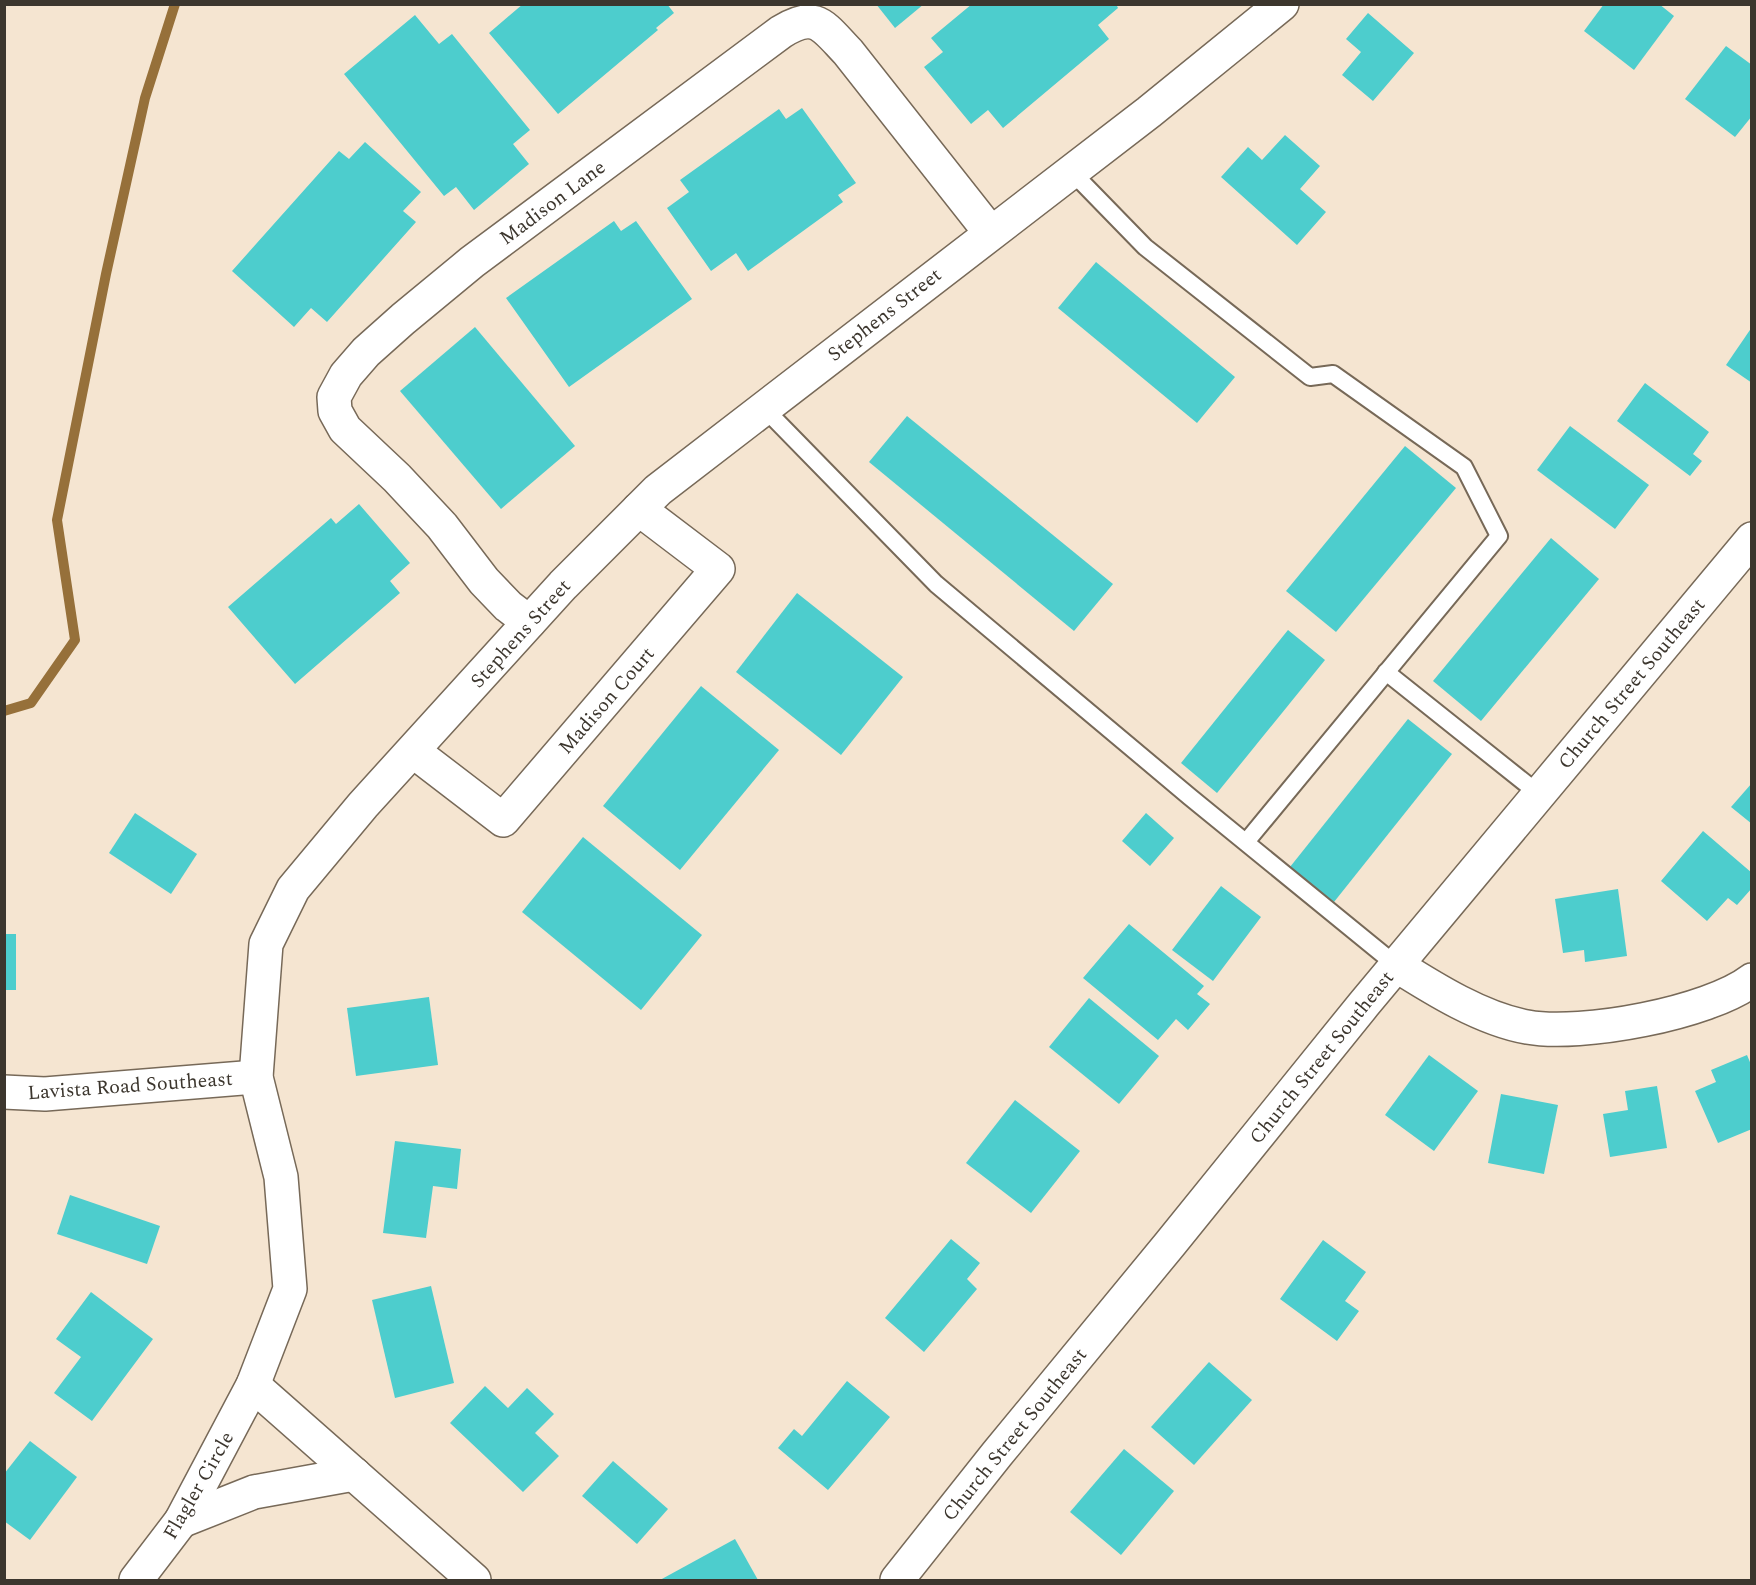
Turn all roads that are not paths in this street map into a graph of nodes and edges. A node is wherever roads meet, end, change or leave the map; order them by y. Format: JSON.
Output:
{"nodes":[{"id":1,"x":1282,"y":4,"type":"edge"},
{"id":2,"x":1071,"y":171,"type":"junction"},
{"id":3,"x":990,"y":232,"type":"junction"},
{"id":4,"x":763,"y":407,"type":"junction"},
{"id":5,"x":639,"y":509,"type":"junction"},
{"id":6,"x":1752,"y":539,"type":"edge"},
{"id":7,"x":530,"y":622,"type":"junction"},
{"id":8,"x":1386,"y":672,"type":"junction"},
{"id":9,"x":413,"y":751,"type":"junction"},
{"id":10,"x":1539,"y":794,"type":"junction"},
{"id":11,"x":1246,"y":842,"type":"junction"},
{"id":12,"x":1396,"y":965,"type":"junction"},
{"id":13,"x":1752,"y":980,"type":"edge"},
{"id":14,"x":255,"y":1077,"type":"junction"},
{"id":15,"x":4,"y":1092,"type":"edge"},
{"id":16,"x":253,"y":1384,"type":"junction"},
{"id":17,"x":354,"y":1474,"type":"junction"},
{"id":18,"x":182,"y":1521,"type":"junction"},
{"id":19,"x":135,"y":1581,"type":"edge"},
{"id":20,"x":474,"y":1581,"type":"edge"},
{"id":21,"x":897,"y":1581,"type":"edge"}],
"edges":[{"from":1,"to":2,"type":"street","name":"Stephens Street"},
{"from":2,"to":3,"type":"street","name":"Stephens Street"},
{"from":2,"to":8,"type":"lane"},
{"from":3,"to":4,"type":"street","name":"Stephens Street"},
{"from":3,"to":7,"type":"street","name":"Madison Lane"},
{"from":4,"to":5,"type":"street","name":"Stephens Street"},
{"from":4,"to":11,"type":"lane"},
{"from":5,"to":7,"type":"street","name":"Stephens Street"},
{"from":5,"to":9,"type":"street","name":"Madison Court"},
{"from":6,"to":10,"type":"street","name":"Church Street Southeast"},
{"from":7,"to":9,"type":"street","name":"Stephens Street"},
{"from":8,"to":10,"type":"lane"},
{"from":8,"to":11,"type":"lane"},
{"from":9,"to":14,"type":"street","name":"Stephens Street"},
{"from":10,"to":12,"type":"street","name":"Church Street Southeast"},
{"from":11,"to":12,"type":"lane"},
{"from":12,"to":13,"type":"street"},
{"from":12,"to":21,"type":"street","name":"Church Street Southeast"},
{"from":14,"to":15,"type":"street","name":"Lavista Road Southeast"},
{"from":14,"to":16,"type":"street","name":"Stephens Street"},
{"from":16,"to":17,"type":"street"},
{"from":16,"to":18,"type":"street","name":"Flagler Circle"},
{"from":17,"to":18,"type":"street"},
{"from":17,"to":20,"type":"street"},
{"from":18,"to":19,"type":"street","name":"Flagler Circle"}]}
